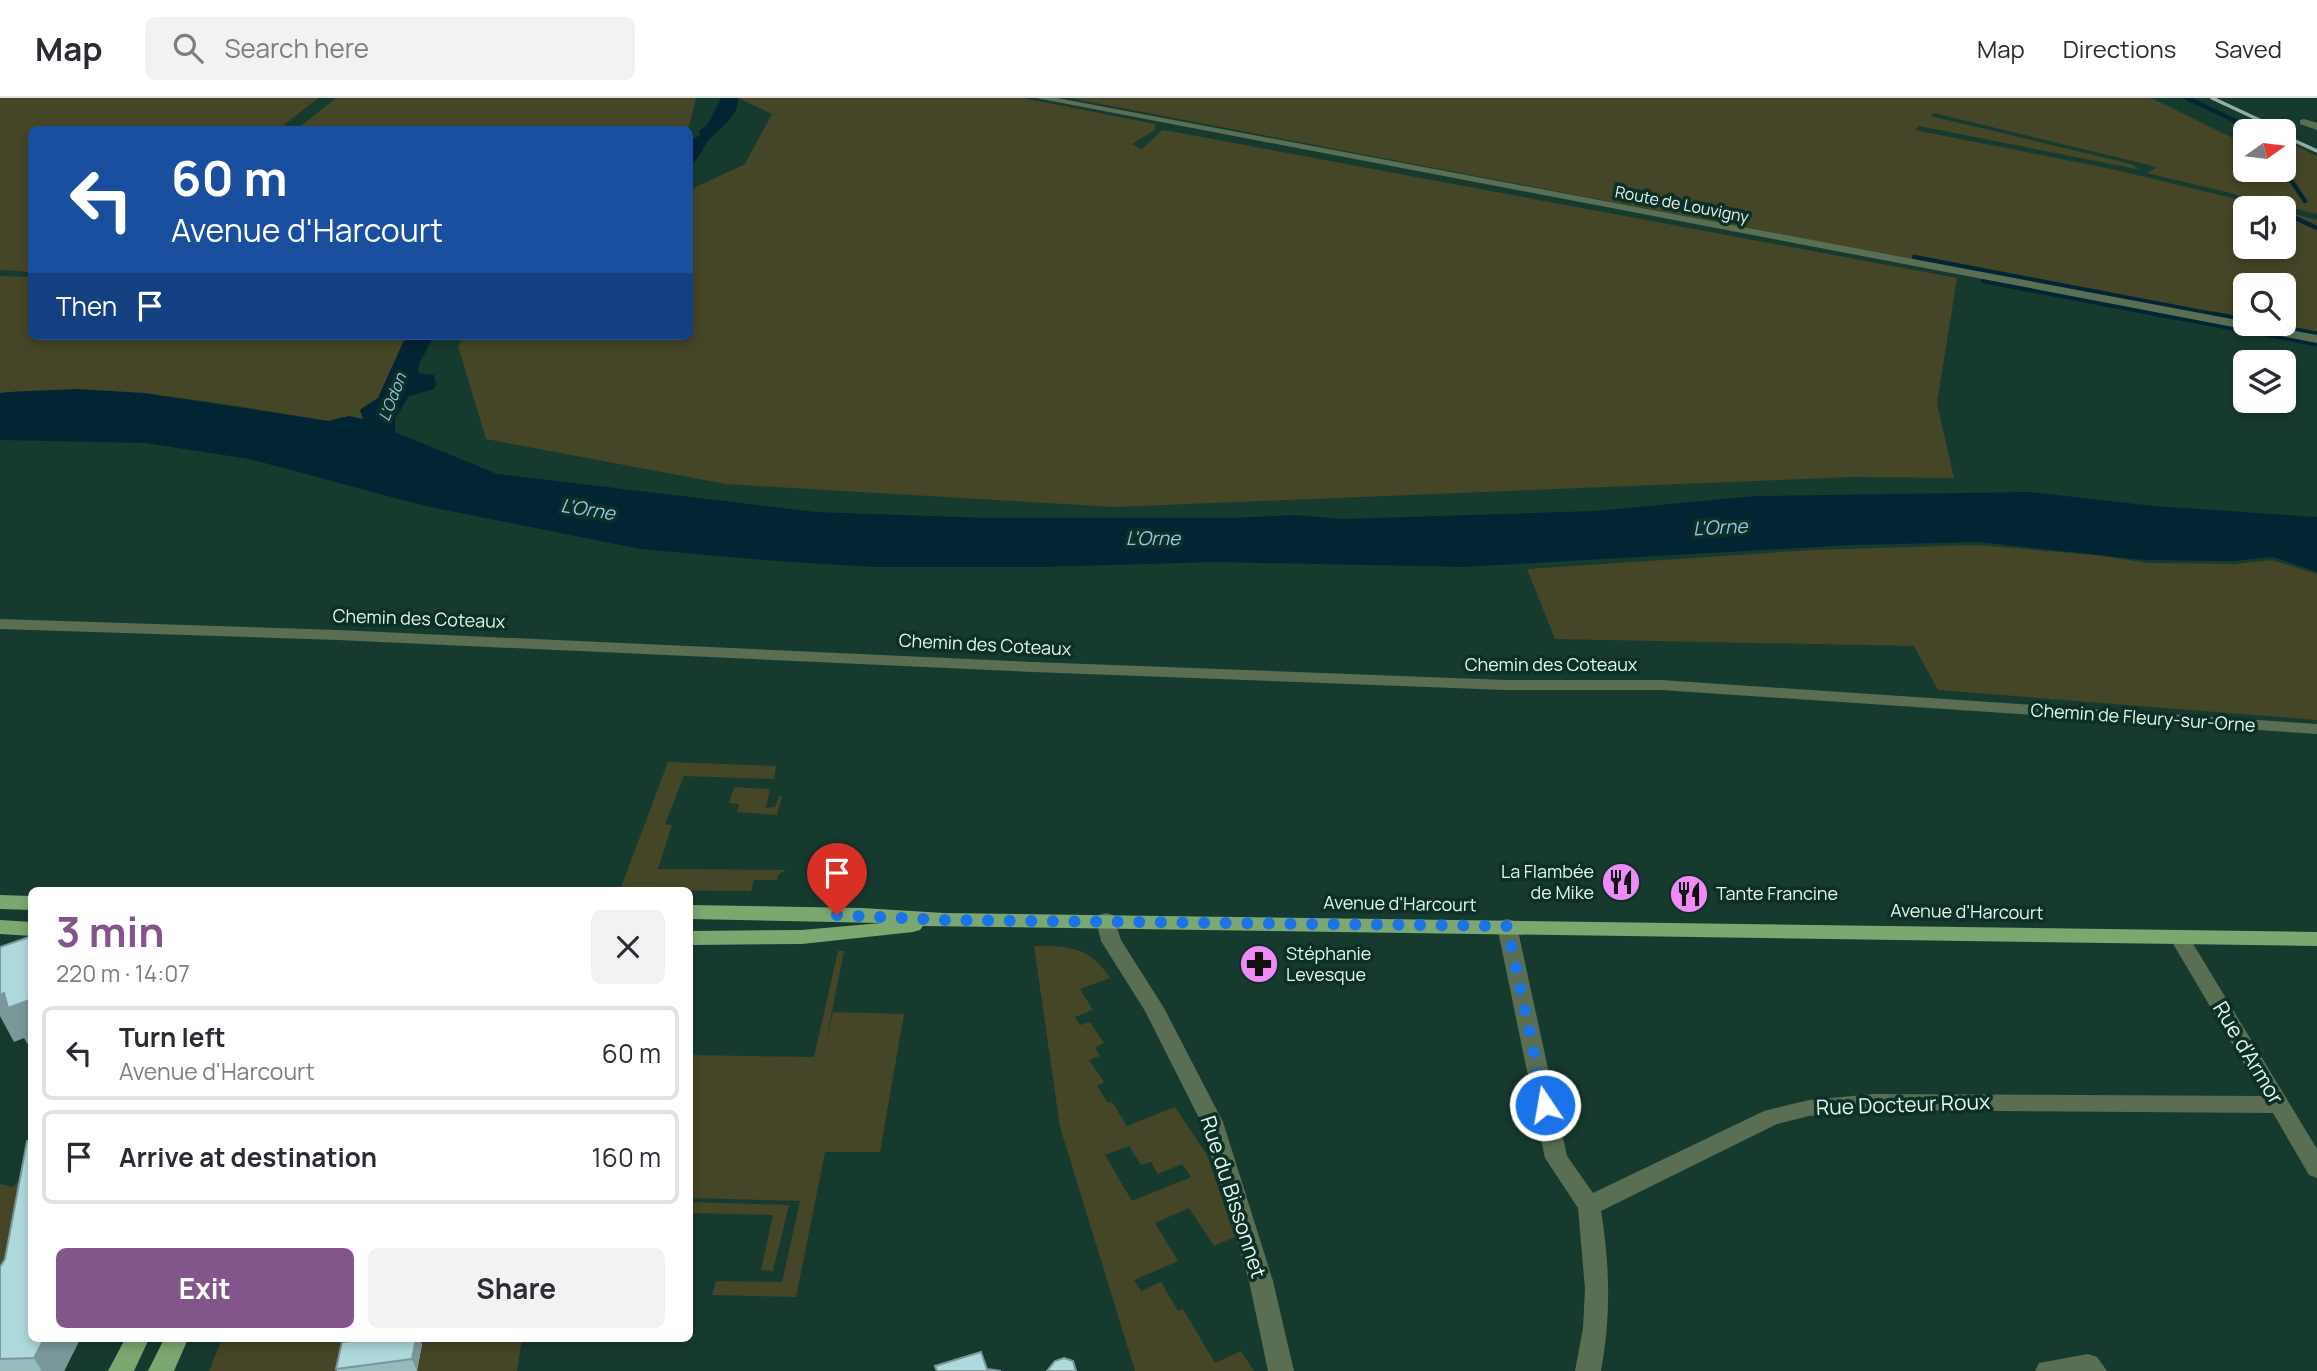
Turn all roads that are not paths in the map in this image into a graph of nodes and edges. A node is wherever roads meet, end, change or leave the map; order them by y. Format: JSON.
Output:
{"nodes":[{"id":1,"x":1041,"y":98,"type":"edge"},
{"id":2,"x":2304,"y":122,"type":"dead end"},
{"id":3,"x":2317,"y":127,"type":"edge"},
{"id":4,"x":2317,"y":339,"type":"edge"},
{"id":5,"x":0,"y":624,"type":"edge"},
{"id":6,"x":1969,"y":705,"type":"joint"},
{"id":7,"x":2317,"y":729,"type":"edge"},
{"id":8,"x":0,"y":902,"type":"edge"},
{"id":9,"x":28,"y":903,"type":"edge"},
{"id":10,"x":693,"y":912,"type":"edge"},
{"id":11,"x":944,"y":920,"type":"junction"},
{"id":12,"x":1106,"y":920,"type":"junction"},
{"id":13,"x":1507,"y":926,"type":"junction"},
{"id":14,"x":0,"y":927,"type":"edge"},
{"id":15,"x":28,"y":929,"type":"edge"},
{"id":16,"x":2179,"y":937,"type":"junction"},
{"id":17,"x":693,"y":938,"type":"edge"},
{"id":18,"x":2317,"y":939,"type":"edge"},
{"id":19,"x":2279,"y":1105,"type":"junction"},
{"id":20,"x":2317,"y":1169,"type":"edge"},
{"id":21,"x":1589,"y":1206,"type":"junction"},
{"id":22,"x":136,"y":1342,"type":"edge"},
{"id":23,"x":175,"y":1342,"type":"edge"},
{"id":24,"x":121,"y":1371,"type":"edge"},
{"id":25,"x":161,"y":1371,"type":"edge"},
{"id":26,"x":1281,"y":1371,"type":"edge"},
{"id":27,"x":1588,"y":1371,"type":"edge"},
{"id":28,"x":2048,"y":1371,"type":"edge"},
{"id":29,"x":2094,"y":1371,"type":"edge"}],
"edges":[{"from":1,"to":4,"type":"street","name":"Route de Louvigny"},
{"from":2,"to":3,"type":"street"},
{"from":5,"to":6,"type":"street","name":"Chemin des Coteaux"},
{"from":6,"to":7,"type":"street","name":"Chemin de Fleury-sur-Orne"},
{"from":8,"to":9,"type":"main road"},
{"from":10,"to":11,"type":"main road","name":"Avenue d'Harcourt"},
{"from":11,"to":12,"type":"main road","name":"Avenue d'Harcourt"},
{"from":11,"to":17,"type":"main road","name":"Avenue d'Harcourt"},
{"from":12,"to":13,"type":"main road","name":"Avenue d'Harcourt"},
{"from":12,"to":26,"type":"street","name":"Rue du Bissonnet"},
{"from":13,"to":16,"type":"main road","name":"Avenue d'Harcourt"},
{"from":13,"to":21,"type":"street"},
{"from":14,"to":15,"type":"main road"},
{"from":16,"to":18,"type":"main road","name":"Avenue d'Harcourt"},
{"from":16,"to":19,"type":"street","name":"Rue d'Armor"},
{"from":19,"to":20,"type":"street","name":"Rue d'Armor"},
{"from":19,"to":21,"type":"street","name":"Rue Docteur Roux"},
{"from":21,"to":27,"type":"street"},
{"from":22,"to":24,"type":"main road"},
{"from":23,"to":25,"type":"main road"},
{"from":28,"to":29,"type":"street"}]}
